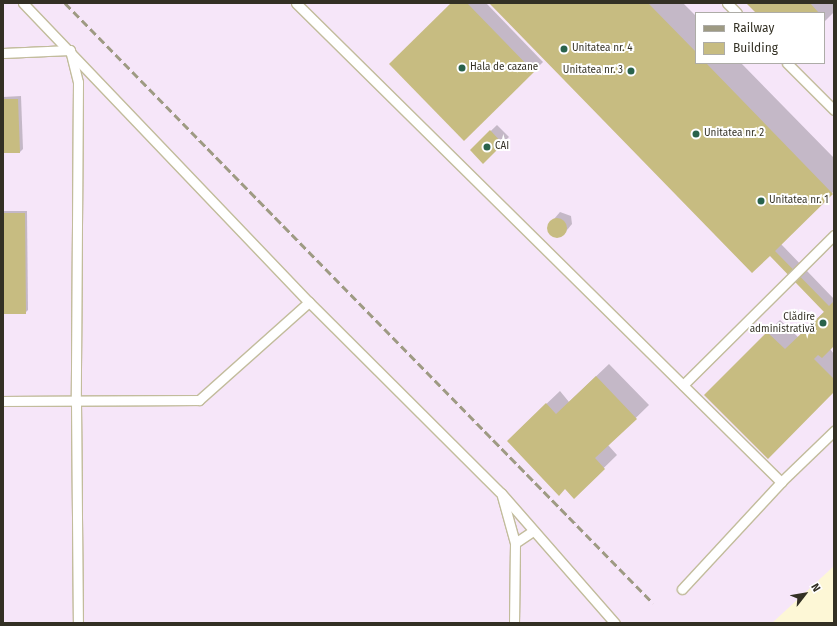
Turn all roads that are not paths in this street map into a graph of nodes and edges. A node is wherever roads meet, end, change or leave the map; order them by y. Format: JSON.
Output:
{"nodes":[{"id":1,"x":23,"y":3,"type":"edge"},
{"id":2,"x":296,"y":3,"type":"edge"},
{"id":3,"x":727,"y":3,"type":"edge"},
{"id":4,"x":736,"y":12,"type":"edge"},
{"id":5,"x":70,"y":50,"type":"junction"},
{"id":6,"x":3,"y":52,"type":"edge"},
{"id":7,"x":788,"y":64,"type":"edge"},
{"id":8,"x":834,"y":110,"type":"edge"},
{"id":9,"x":834,"y":235,"type":"edge"},
{"id":10,"x":309,"y":302,"type":"junction"},
{"id":11,"x":683,"y":385,"type":"junction"},
{"id":12,"x":3,"y":401,"type":"edge"},
{"id":13,"x":76,"y":402,"type":"junction"},
{"id":14,"x":834,"y":431,"type":"edge"},
{"id":15,"x":781,"y":482,"type":"junction"},
{"id":16,"x":502,"y":493,"type":"junction"},
{"id":17,"x":533,"y":531,"type":"junction"},
{"id":18,"x":515,"y":543,"type":"junction"},
{"id":19,"x":682,"y":589,"type":"dead end"},
{"id":20,"x":78,"y":623,"type":"edge"},
{"id":21,"x":514,"y":623,"type":"edge"},
{"id":22,"x":615,"y":623,"type":"edge"}],
"edges":[{"from":1,"to":5,"type":"lane"},
{"from":2,"to":11,"type":"lane"},
{"from":3,"to":4,"type":"lane"},
{"from":5,"to":6,"type":"lane"},
{"from":5,"to":10,"type":"lane"},
{"from":5,"to":13,"type":"lane"},
{"from":7,"to":8,"type":"lane"},
{"from":9,"to":11,"type":"lane"},
{"from":10,"to":13,"type":"lane"},
{"from":10,"to":16,"type":"lane"},
{"from":11,"to":15,"type":"lane"},
{"from":12,"to":13,"type":"lane"},
{"from":13,"to":20,"type":"lane"},
{"from":14,"to":15,"type":"lane"},
{"from":15,"to":19,"type":"lane"},
{"from":16,"to":17,"type":"lane"},
{"from":16,"to":18,"type":"lane"},
{"from":17,"to":18,"type":"lane"},
{"from":17,"to":22,"type":"lane"},
{"from":18,"to":21,"type":"lane"}]}
